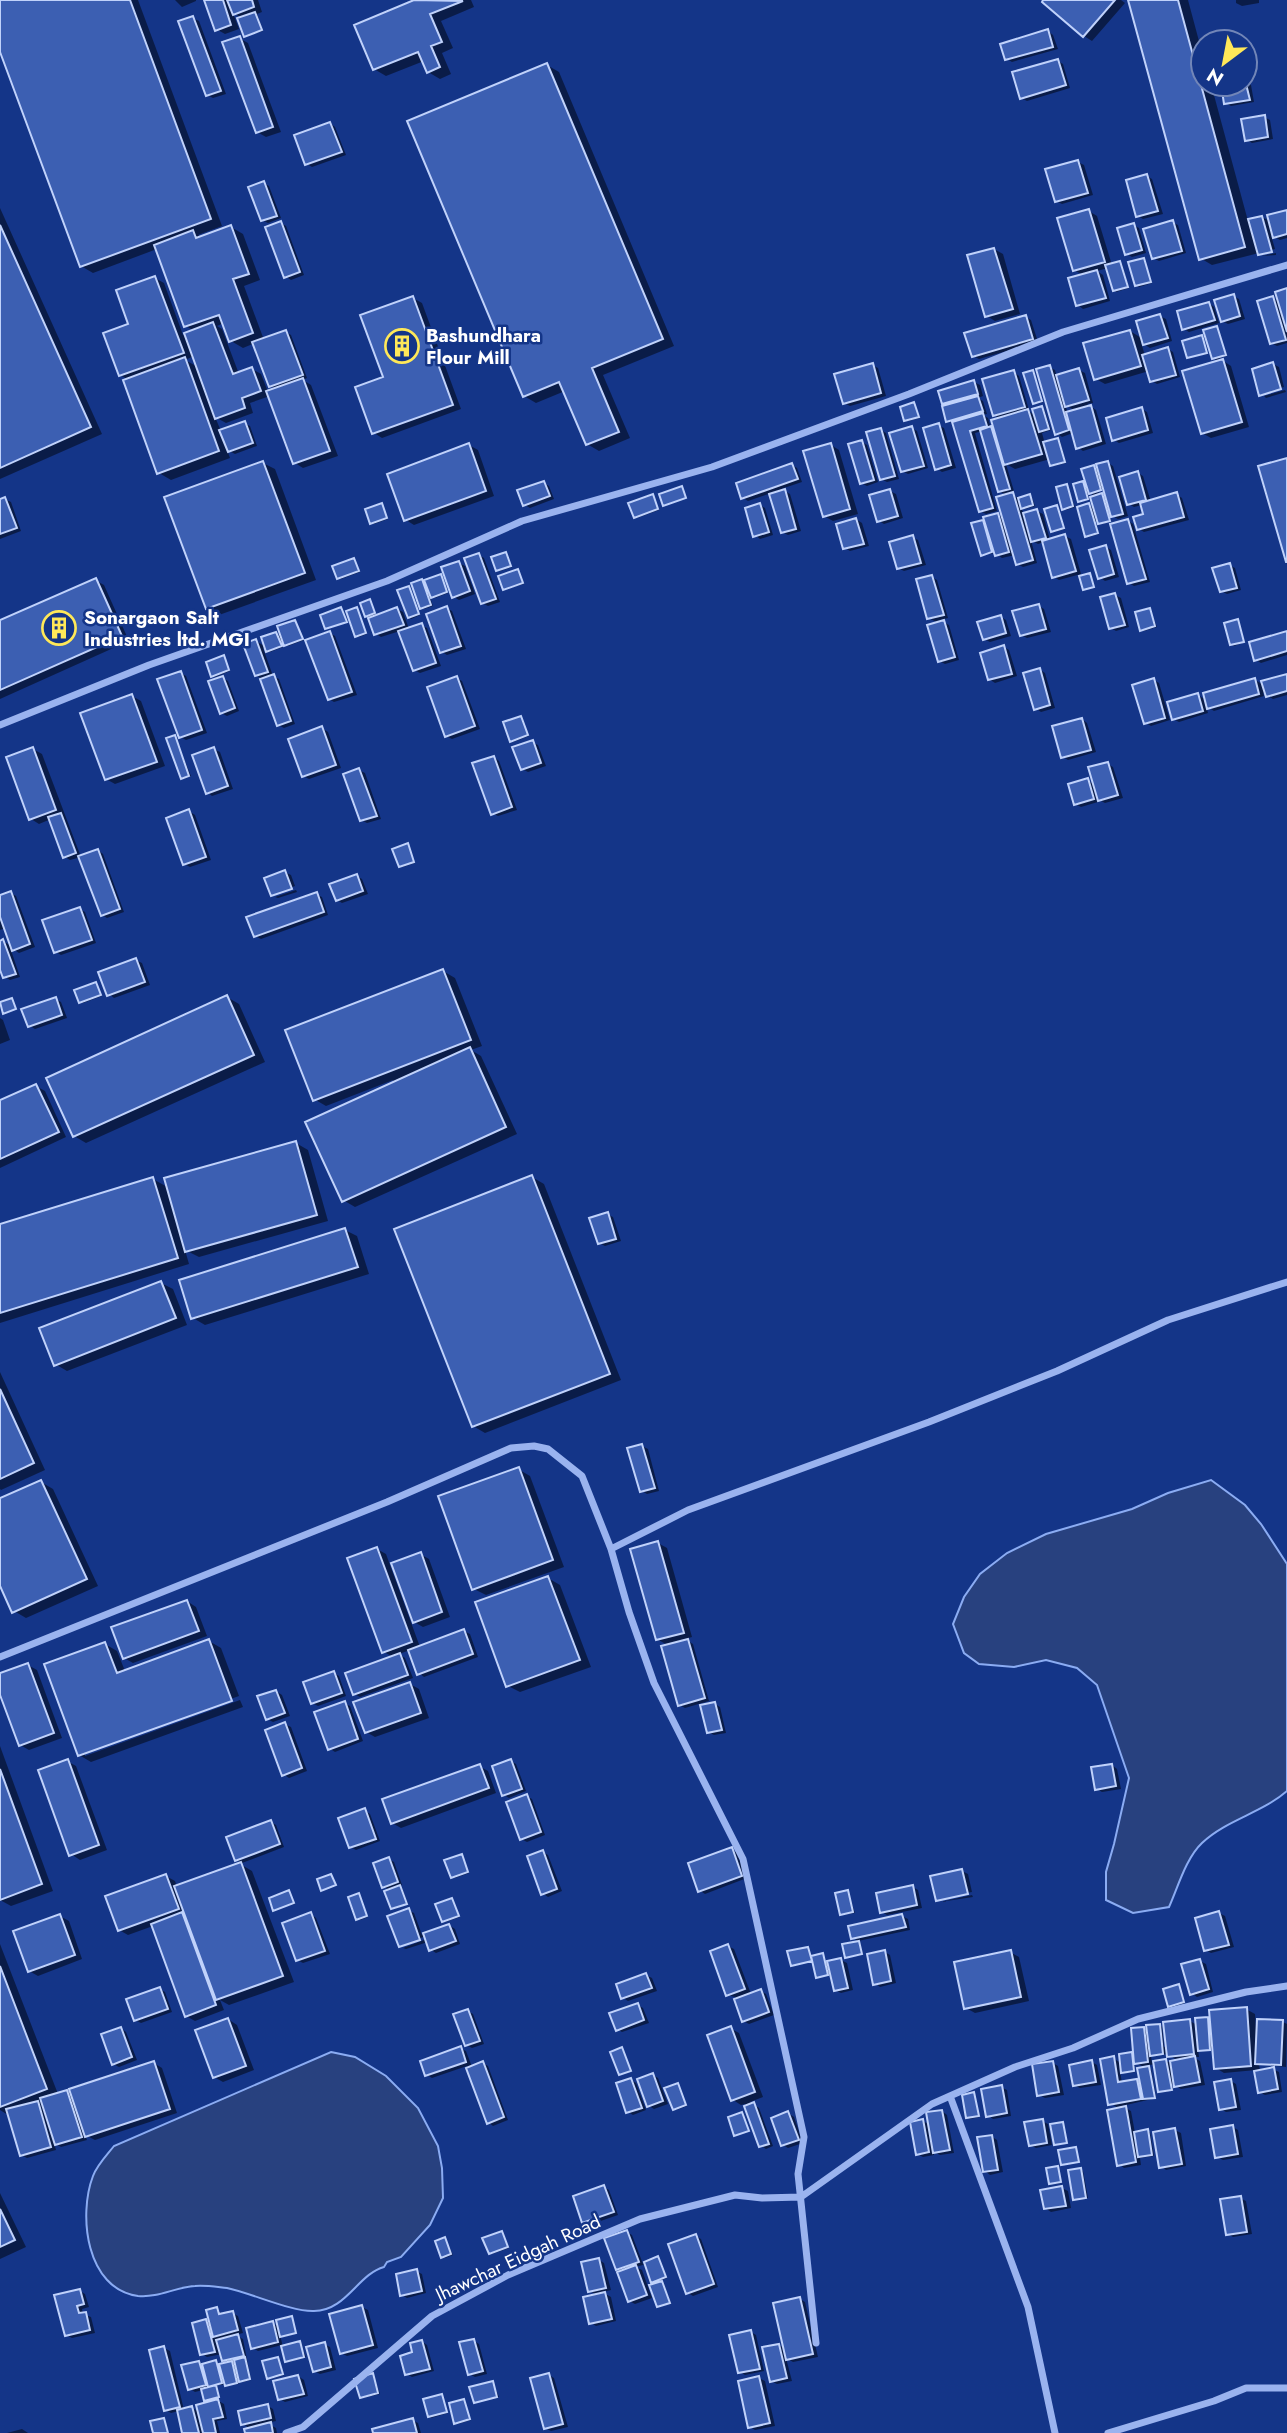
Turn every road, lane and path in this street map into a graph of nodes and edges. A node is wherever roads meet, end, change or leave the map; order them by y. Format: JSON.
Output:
{"nodes":[{"id":1,"x":1287,"y":265,"type":"edge"},
{"id":2,"x":0,"y":725,"type":"edge"},
{"id":3,"x":1287,"y":1282,"type":"edge"},
{"id":4,"x":611,"y":1549,"type":"junction"},
{"id":5,"x":0,"y":1657,"type":"edge"},
{"id":6,"x":1287,"y":1986,"type":"edge"},
{"id":7,"x":950,"y":2096,"type":"junction"},
{"id":8,"x":801,"y":2197,"type":"junction"},
{"id":9,"x":816,"y":2343,"type":"dead end"},
{"id":10,"x":1287,"y":2388,"type":"edge"},
{"id":11,"x":286,"y":2433,"type":"edge"},
{"id":12,"x":1055,"y":2433,"type":"edge"},
{"id":13,"x":1108,"y":2433,"type":"edge"}],
"edges":[{"from":1,"to":2,"type":"street"},
{"from":3,"to":4,"type":"street"},
{"from":4,"to":5,"type":"street"},
{"from":4,"to":8,"type":"street"},
{"from":6,"to":7,"type":"street"},
{"from":7,"to":8,"type":"street"},
{"from":7,"to":12,"type":"street"},
{"from":8,"to":9,"type":"street"},
{"from":8,"to":11,"type":"street","name":"Jhawchar Eidgah Road"},
{"from":10,"to":13,"type":"street"}]}
